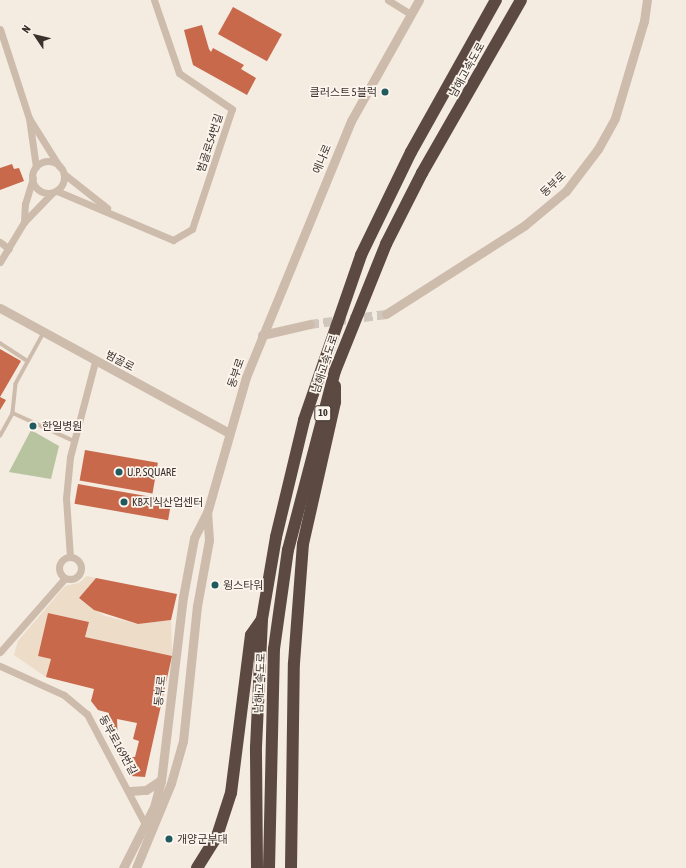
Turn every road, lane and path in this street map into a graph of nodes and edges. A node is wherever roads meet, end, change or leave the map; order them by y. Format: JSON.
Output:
{"nodes":[{"id":1,"x":154,"y":0,"type":"edge"},
{"id":2,"x":388,"y":0,"type":"edge"},
{"id":3,"x":419,"y":0,"type":"edge"},
{"id":4,"x":496,"y":0,"type":"edge"},
{"id":5,"x":521,"y":0,"type":"edge"},
{"id":6,"x":647,"y":0,"type":"edge"},
{"id":7,"x":410,"y":14,"type":"junction"},
{"id":8,"x":0,"y":29,"type":"edge"},
{"id":9,"x":3,"y":50,"type":"edge"},
{"id":10,"x":29,"y":118,"type":"junction"},
{"id":11,"x":59,"y":166,"type":"junction"},
{"id":12,"x":36,"y":168,"type":"junction"},
{"id":13,"x":64,"y":174,"type":"junction"},
{"id":14,"x":33,"y":177,"type":"junction"},
{"id":15,"x":54,"y":192,"type":"junction"},
{"id":16,"x":109,"y":210,"type":"junction"},
{"id":17,"x":24,"y":222,"type":"junction"},
{"id":18,"x":0,"y":242,"type":"edge"},
{"id":19,"x":9,"y":249,"type":"junction"},
{"id":20,"x":0,"y":262,"type":"edge"},
{"id":21,"x":0,"y":308,"type":"edge"},
{"id":22,"x":386,"y":314,"type":"tunnel mouth"},
{"id":23,"x":310,"y":324,"type":"tunnel mouth"},
{"id":24,"x":44,"y":333,"type":"junction"},
{"id":25,"x":262,"y":335,"type":"junction"},
{"id":26,"x":0,"y":344,"type":"edge"},
{"id":27,"x":28,"y":361,"type":"junction"},
{"id":28,"x":95,"y":362,"type":"junction"},
{"id":29,"x":335,"y":371,"type":"junction"},
{"id":30,"x":13,"y":413,"type":"junction"},
{"id":31,"x":230,"y":433,"type":"junction"},
{"id":32,"x":0,"y":436,"type":"edge"},
{"id":33,"x":74,"y":441,"type":"junction"},
{"id":34,"x":207,"y":513,"type":"junction"},
{"id":35,"x":70,"y":557,"type":"junction"},
{"id":36,"x":65,"y":578,"type":"junction"},
{"id":37,"x":262,"y":619,"type":"junction"},
{"id":38,"x":0,"y":652,"type":"edge"},
{"id":39,"x":0,"y":666,"type":"edge"},
{"id":40,"x":161,"y":780,"type":"junction"},
{"id":41,"x":130,"y":791,"type":"junction"},
{"id":42,"x":145,"y":824,"type":"junction"},
{"id":43,"x":150,"y":835,"type":"junction"},
{"id":44,"x":123,"y":868,"type":"edge"},
{"id":45,"x":136,"y":868,"type":"edge"},
{"id":46,"x":197,"y":868,"type":"edge"},
{"id":47,"x":257,"y":868,"type":"edge"},
{"id":48,"x":269,"y":868,"type":"edge"},
{"id":49,"x":293,"y":868,"type":"edge"}],
"edges":[{"from":1,"to":16,"type":"street","name":"범골로54번길"},
{"from":2,"to":7,"type":"street"},
{"from":3,"to":7,"type":"street","name":"에나로"},
{"from":4,"to":37,"type":"highway","name":"남해고속도로","number":"10"},
{"from":5,"to":29,"type":"highway","name":"남해고속도로","number":"10"},
{"from":6,"to":22,"type":"street","name":"동부로"},
{"from":7,"to":25,"type":"street","name":"에나로"},
{"from":8,"to":9,"type":"street"},
{"from":9,"to":10,"type":"street"},
{"from":10,"to":11,"type":"street"},
{"from":10,"to":12,"type":"street"},
{"from":11,"to":12,"type":"street"},
{"from":11,"to":13,"type":"street"},
{"from":12,"to":14,"type":"street"},
{"from":13,"to":15,"type":"street"},
{"from":13,"to":16,"type":"street"},
{"from":14,"to":15,"type":"street"},
{"from":14,"to":17,"type":"street"},
{"from":15,"to":16,"type":"street"},
{"from":15,"to":17,"type":"street"},
{"from":17,"to":19,"type":"street"},
{"from":18,"to":19,"type":"street"},
{"from":19,"to":20,"type":"street"},
{"from":21,"to":24,"type":"street","name":"범골로"},
{"from":23,"to":25,"type":"street"},
{"from":24,"to":27,"type":"lane"},
{"from":24,"to":28,"type":"street","name":"범골로"},
{"from":25,"to":31,"type":"street","name":"동부로"},
{"from":26,"to":27,"type":"lane"},
{"from":27,"to":30,"type":"lane"},
{"from":28,"to":31,"type":"street","name":"범골로"},
{"from":28,"to":33,"type":"street"},
{"from":29,"to":48,"type":"highway","name":"남해고속도로","number":"10"},
{"from":29,"to":49,"type":"highway"},
{"from":30,"to":32,"type":"lane"},
{"from":30,"to":33,"type":"lane"},
{"from":31,"to":34,"type":"street","name":"동부로"},
{"from":33,"to":35,"type":"street"},
{"from":34,"to":40,"type":"street","name":"동부로"},
{"from":34,"to":43,"type":"street","name":"동부로"},
{"from":35,"to":36,"type":"street"},
{"from":35,"to":36,"type":"street"},
{"from":36,"to":38,"type":"street"},
{"from":37,"to":46,"type":"highway"},
{"from":37,"to":47,"type":"highway","name":"남해고속도로","number":"10"},
{"from":39,"to":41,"type":"street","name":"동부로169번길"},
{"from":40,"to":41,"type":"street"},
{"from":40,"to":42,"type":"street","name":"동부로"},
{"from":41,"to":42,"type":"street","name":"동부로169번길"},
{"from":42,"to":43,"type":"street","name":"동부로169번길"},
{"from":42,"to":44,"type":"street","name":"동부로"},
{"from":43,"to":45,"type":"street","name":"동부로"}]}
